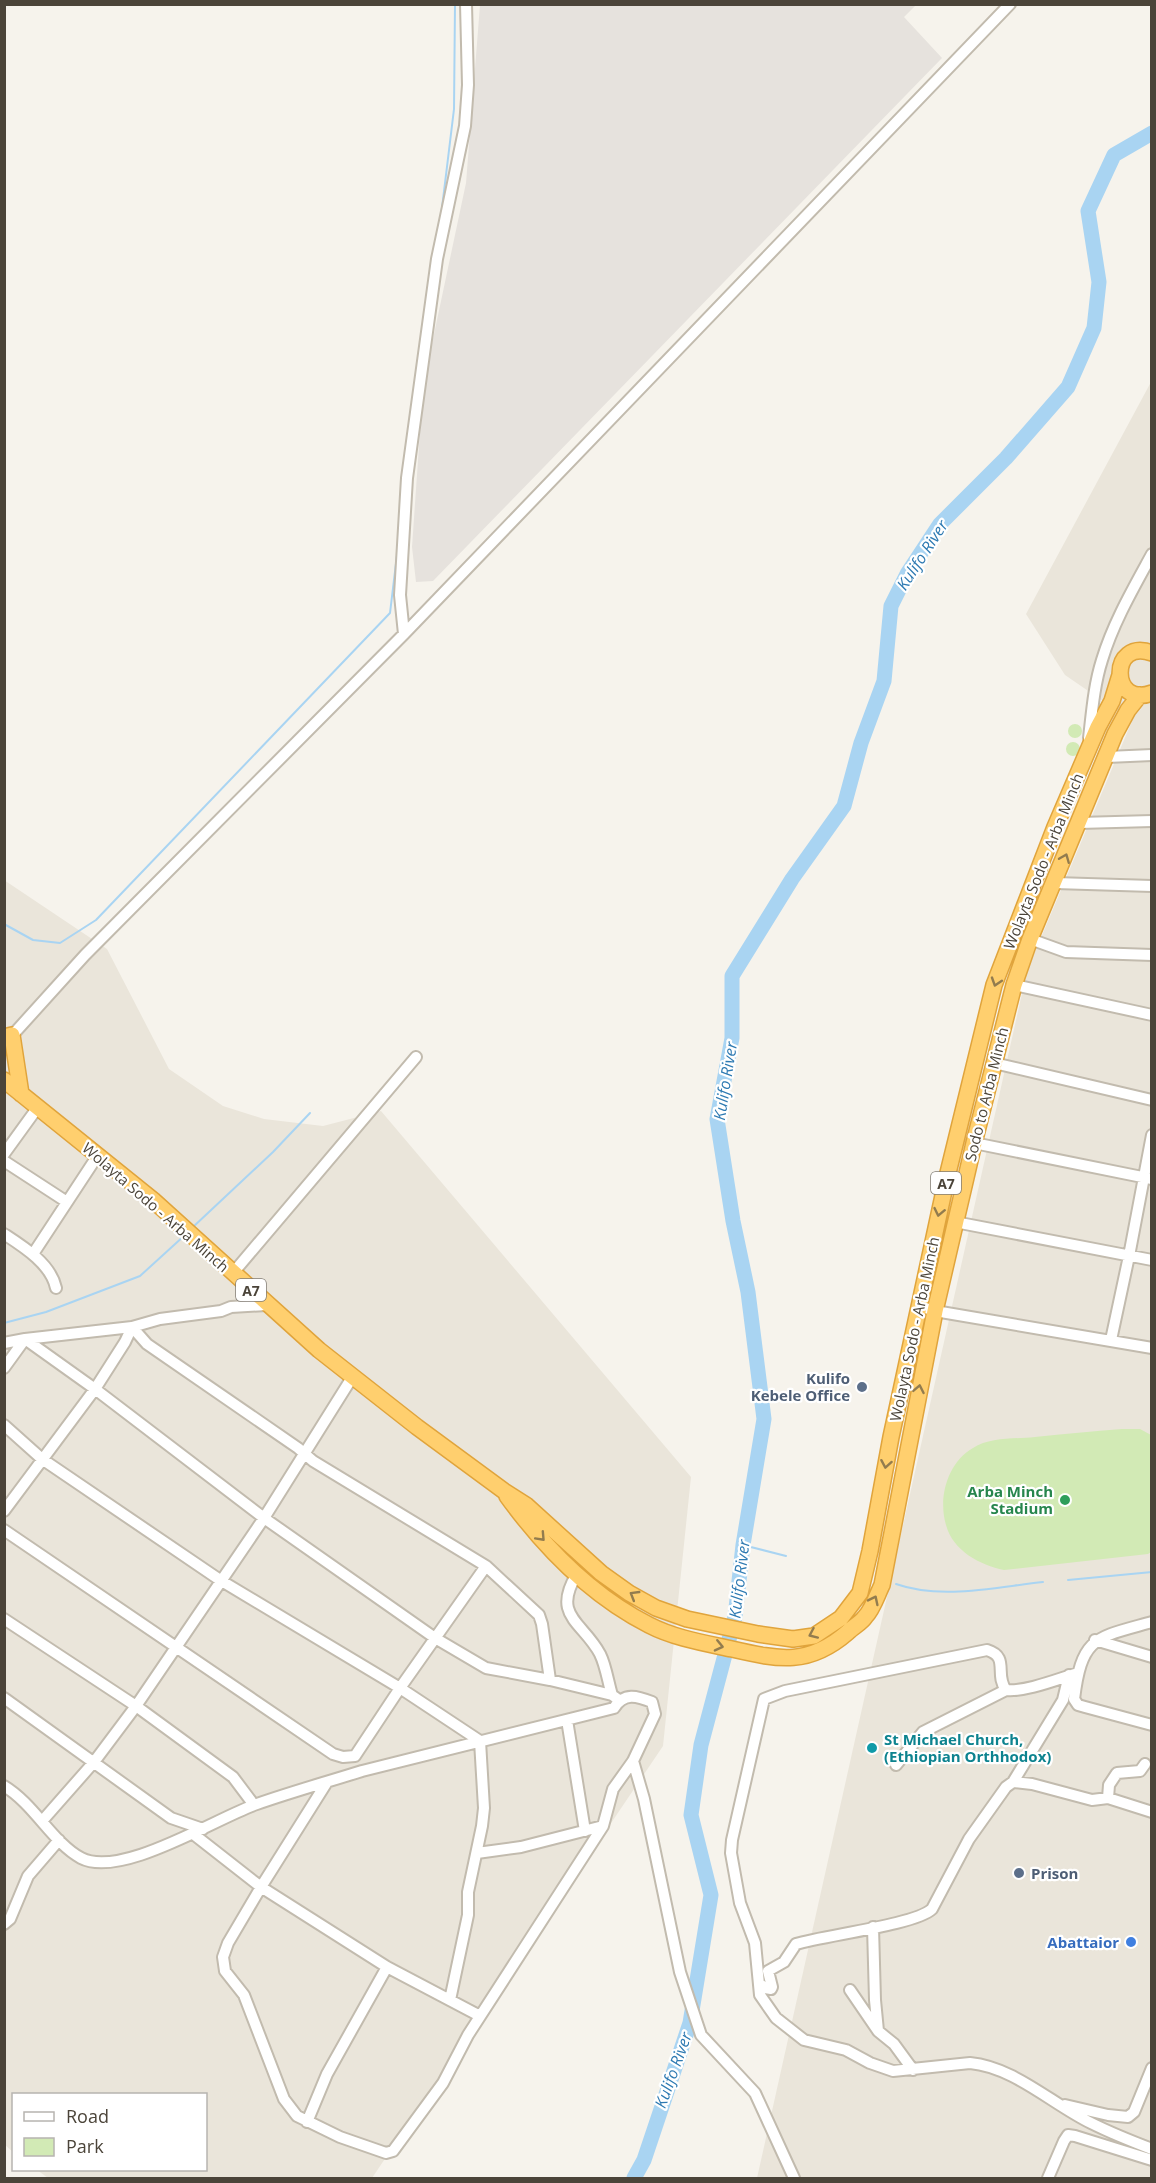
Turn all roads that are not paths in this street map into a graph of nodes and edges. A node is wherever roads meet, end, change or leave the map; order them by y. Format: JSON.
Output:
{"nodes":[{"id":1,"x":466,"y":4,"type":"edge"},
{"id":2,"x":1010,"y":4,"type":"edge"},
{"id":3,"x":1152,"y":554,"type":"edge"},
{"id":4,"x":404,"y":634,"type":"junction"},
{"id":5,"x":1152,"y":652,"type":"edge"},
{"id":6,"x":1120,"y":675,"type":"junction"},
{"id":7,"x":1146,"y":694,"type":"edge"},
{"id":8,"x":1087,"y":753,"type":"junction"},
{"id":9,"x":1152,"y":755,"type":"edge"},
{"id":10,"x":1107,"y":757,"type":"junction"},
{"id":11,"x":1152,"y":821,"type":"edge"},
{"id":12,"x":1079,"y":823,"type":"junction"},
{"id":13,"x":1055,"y":882,"type":"junction"},
{"id":14,"x":1152,"y":886,"type":"edge"},
{"id":15,"x":1018,"y":922,"type":"junction"},
{"id":16,"x":1031,"y":935,"type":"junction"},
{"id":17,"x":1152,"y":955,"type":"edge"},
{"id":18,"x":1014,"y":985,"type":"junction"},
{"id":19,"x":1152,"y":1015,"type":"edge"},
{"id":20,"x":7,"y":1039,"type":"edge"},
{"id":21,"x":416,"y":1057,"type":"dead end"},
{"id":22,"x":994,"y":1064,"type":"junction"},
{"id":23,"x":4,"y":1080,"type":"edge"},
{"id":24,"x":21,"y":1094,"type":"junction"},
{"id":25,"x":1152,"y":1100,"type":"edge"},
{"id":26,"x":38,"y":1107,"type":"junction"},
{"id":27,"x":1152,"y":1135,"type":"edge"},
{"id":28,"x":974,"y":1143,"type":"junction"},
{"id":29,"x":4,"y":1154,"type":"edge"},
{"id":30,"x":98,"y":1155,"type":"junction"},
{"id":31,"x":4,"y":1161,"type":"edge"},
{"id":32,"x":1148,"y":1178,"type":"edge"},
{"id":33,"x":67,"y":1202,"type":"junction"},
{"id":34,"x":955,"y":1222,"type":"junction"},
{"id":35,"x":4,"y":1234,"type":"edge"},
{"id":36,"x":33,"y":1254,"type":"junction"},
{"id":37,"x":1130,"y":1256,"type":"junction"},
{"id":38,"x":1152,"y":1260,"type":"edge"},
{"id":39,"x":233,"y":1273,"type":"junction"},
{"id":40,"x":56,"y":1288,"type":"dead end"},
{"id":41,"x":267,"y":1305,"type":"junction"},
{"id":42,"x":919,"y":1306,"type":"junction"},
{"id":43,"x":935,"y":1311,"type":"junction"},
{"id":44,"x":132,"y":1327,"type":"junction"},
{"id":45,"x":25,"y":1339,"type":"junction"},
{"id":46,"x":1111,"y":1340,"type":"junction"},
{"id":47,"x":4,"y":1343,"type":"edge"},
{"id":48,"x":1152,"y":1348,"type":"edge"},
{"id":49,"x":4,"y":1368,"type":"edge"},
{"id":50,"x":353,"y":1376,"type":"junction"},
{"id":51,"x":95,"y":1389,"type":"junction"},
{"id":52,"x":4,"y":1425,"type":"edge"},
{"id":53,"x":891,"y":1437,"type":"junction"},
{"id":54,"x":909,"y":1441,"type":"junction"},
{"id":55,"x":304,"y":1454,"type":"junction"},
{"id":56,"x":42,"y":1459,"type":"junction"},
{"id":57,"x":504,"y":1491,"type":"junction"},
{"id":58,"x":4,"y":1511,"type":"edge"},
{"id":59,"x":264,"y":1518,"type":"junction"},
{"id":60,"x":4,"y":1530,"type":"edge"},
{"id":61,"x":486,"y":1566,"type":"junction"},
{"id":62,"x":577,"y":1574,"type":"junction"},
{"id":63,"x":220,"y":1580,"type":"junction"},
{"id":64,"x":4,"y":1618,"type":"edge"},
{"id":65,"x":1152,"y":1622,"type":"edge"},
{"id":66,"x":435,"y":1638,"type":"junction"},
{"id":67,"x":683,"y":1638,"type":"joint"},
{"id":68,"x":1095,"y":1640,"type":"junction"},
{"id":69,"x":176,"y":1646,"type":"junction"},
{"id":70,"x":1152,"y":1657,"type":"edge"},
{"id":71,"x":1073,"y":1674,"type":"junction"},
{"id":72,"x":550,"y":1680,"type":"junction"},
{"id":73,"x":400,"y":1688,"type":"junction"},
{"id":74,"x":1006,"y":1690,"type":"junction"},
{"id":75,"x":4,"y":1698,"type":"edge"},
{"id":76,"x":615,"y":1698,"type":"junction"},
{"id":77,"x":136,"y":1706,"type":"junction"},
{"id":78,"x":567,"y":1720,"type":"junction"},
{"id":79,"x":1152,"y":1725,"type":"edge"},
{"id":80,"x":480,"y":1742,"type":"junction"},
{"id":81,"x":355,"y":1756,"type":"junction"},
{"id":82,"x":633,"y":1761,"type":"junction"},
{"id":83,"x":93,"y":1762,"type":"junction"},
{"id":84,"x":1145,"y":1764,"type":"dead end"},
{"id":85,"x":896,"y":1765,"type":"dead end"},
{"id":86,"x":362,"y":1771,"type":"junction"},
{"id":87,"x":327,"y":1782,"type":"junction"},
{"id":88,"x":1013,"y":1782,"type":"junction"},
{"id":89,"x":4,"y":1786,"type":"edge"},
{"id":90,"x":1108,"y":1798,"type":"junction"},
{"id":91,"x":254,"y":1804,"type":"junction"},
{"id":92,"x":1152,"y":1812,"type":"edge"},
{"id":93,"x":43,"y":1820,"type":"junction"},
{"id":94,"x":603,"y":1826,"type":"junction"},
{"id":95,"x":198,"y":1831,"type":"junction"},
{"id":96,"x":585,"y":1831,"type":"junction"},
{"id":97,"x":59,"y":1840,"type":"junction"},
{"id":98,"x":477,"y":1853,"type":"junction"},
{"id":99,"x":261,"y":1887,"type":"junction"},
{"id":100,"x":4,"y":1924,"type":"edge"},
{"id":101,"x":873,"y":1927,"type":"junction"},
{"id":102,"x":387,"y":1967,"type":"junction"},
{"id":103,"x":759,"y":1983,"type":"junction"},
{"id":104,"x":850,"y":1990,"type":"dead end"},
{"id":105,"x":450,"y":2000,"type":"junction"},
{"id":106,"x":480,"y":2016,"type":"junction"},
{"id":107,"x":878,"y":2031,"type":"junction"},
{"id":108,"x":1152,"y":2068,"type":"edge"},
{"id":109,"x":913,"y":2070,"type":"junction"},
{"id":110,"x":1056,"y":2103,"type":"junction"},
{"id":111,"x":307,"y":2122,"type":"junction"},
{"id":112,"x":1152,"y":2149,"type":"edge"},
{"id":113,"x":1152,"y":2160,"type":"edge"},
{"id":114,"x":794,"y":2178,"type":"edge"},
{"id":115,"x":1048,"y":2178,"type":"edge"}],
"edges":[{"from":1,"to":4,"type":"street"},
{"from":2,"to":4,"type":"street"},
{"from":3,"to":8,"type":"street"},
{"from":4,"to":20,"type":"street"},
{"from":5,"to":6,"type":"highway","name":"Wolayta Sodo - Arba Minch","number":"A7"},
{"from":6,"to":7,"type":"highway","number":"A7"},
{"from":6,"to":8,"type":"highway","name":"Wolayta Sodo - Arba Minch","number":"A7"},
{"from":7,"to":10,"type":"highway","name":"Sodo to Arba Minch","number":"A7"},
{"from":8,"to":15,"type":"highway","name":"Wolayta Sodo - Arba Minch","number":"A7"},
{"from":9,"to":10,"type":"street"},
{"from":10,"to":12,"type":"highway","name":"Sodo to Arba Minch","number":"A7"},
{"from":11,"to":12,"type":"street"},
{"from":13,"to":12,"type":"highway","name":"Sodo to Arba Minch","number":"A7","one_way":true},
{"from":13,"to":14,"type":"street"},
{"from":13,"to":16,"type":"highway","name":"Sodo to Arba Minch","number":"A7"},
{"from":15,"to":16,"type":"highway"},
{"from":15,"to":42,"type":"highway","name":"Wolayta Sodo - Arba Minch","number":"A7","one_way":true},
{"from":16,"to":17,"type":"street"},
{"from":16,"to":18,"type":"highway","name":"Sodo to Arba Minch","number":"A7"},
{"from":18,"to":19,"type":"street"},
{"from":18,"to":22,"type":"highway","name":"Sodo to Arba Minch","number":"A7"},
{"from":20,"to":24,"type":"highway"},
{"from":21,"to":39,"type":"street"},
{"from":22,"to":25,"type":"street"},
{"from":22,"to":28,"type":"highway","name":"Sodo to Arba Minch","number":"A7"},
{"from":23,"to":24,"type":"highway","name":"Wolayta Sodo - Arba Minch","number":"A7"},
{"from":24,"to":26,"type":"highway","name":"Wolayta Sodo - Arba Minch","number":"A7"},
{"from":26,"to":29,"type":"street"},
{"from":26,"to":30,"type":"highway","name":"Wolayta Sodo - Arba Minch","number":"A7"},
{"from":27,"to":32,"type":"street"},
{"from":28,"to":32,"type":"street"},
{"from":28,"to":34,"type":"highway","name":"Sodo to Arba Minch","number":"A7"},
{"from":30,"to":33,"type":"street"},
{"from":30,"to":39,"type":"highway","name":"Wolayta Sodo - Arba Minch","number":"A7"},
{"from":31,"to":33,"type":"street"},
{"from":32,"to":37,"type":"street"},
{"from":33,"to":36,"type":"street"},
{"from":34,"to":37,"type":"street"},
{"from":34,"to":43,"type":"highway","name":"Sodo to Arba Minch","number":"A7"},
{"from":35,"to":36,"type":"street"},
{"from":36,"to":40,"type":"street"},
{"from":37,"to":38,"type":"street"},
{"from":37,"to":46,"type":"street"},
{"from":39,"to":41,"type":"highway","name":"Wolayta Sodo - Arba Minch","number":"A7"},
{"from":41,"to":44,"type":"street"},
{"from":41,"to":50,"type":"highway","name":"Wolayta Sodo - Arba Minch","number":"A7"},
{"from":42,"to":43,"type":"street"},
{"from":42,"to":53,"type":"highway","name":"Wolayta Sodo - Arba Minch","number":"A7"},
{"from":43,"to":46,"type":"street"},
{"from":54,"to":43,"type":"highway","name":"Sodo to Arba Minch","number":"A7","one_way":true},
{"from":44,"to":45,"type":"street"},
{"from":44,"to":51,"type":"street"},
{"from":44,"to":55,"type":"street"},
{"from":45,"to":47,"type":"street"},
{"from":45,"to":49,"type":"street"},
{"from":45,"to":51,"type":"street"},
{"from":46,"to":48,"type":"street"},
{"from":50,"to":55,"type":"street"},
{"from":50,"to":57,"type":"highway","name":"Wolayta Sodo - Arba Minch","number":"A7"},
{"from":51,"to":56,"type":"street"},
{"from":51,"to":59,"type":"street"},
{"from":52,"to":56,"type":"street"},
{"from":53,"to":54,"type":"highway"},
{"from":53,"to":57,"type":"highway","name":"Wolayta Sodo - Arba Minch","number":"A7","one_way":true},
{"from":67,"to":54,"type":"highway","name":"Sodo to Arba Minch","number":"A7","one_way":true},
{"from":55,"to":59,"type":"street"},
{"from":55,"to":61,"type":"street"},
{"from":56,"to":58,"type":"street"},
{"from":56,"to":63,"type":"street"},
{"from":57,"to":62,"type":"highway","name":"Wolayta Sodo - Arba Minch","number":"A7","one_way":true},
{"from":59,"to":63,"type":"street"},
{"from":59,"to":66,"type":"street"},
{"from":60,"to":69,"type":"street"},
{"from":61,"to":66,"type":"street"},
{"from":61,"to":72,"type":"street"},
{"from":62,"to":67,"type":"highway","name":"Wolayta Sodo - Arba Minch","number":"A7"},
{"from":62,"to":76,"type":"street"},
{"from":63,"to":69,"type":"street"},
{"from":63,"to":73,"type":"street"},
{"from":64,"to":77,"type":"street"},
{"from":65,"to":68,"type":"street"},
{"from":66,"to":72,"type":"street"},
{"from":66,"to":73,"type":"street"},
{"from":68,"to":70,"type":"street"},
{"from":68,"to":71,"type":"street"},
{"from":69,"to":77,"type":"street"},
{"from":69,"to":81,"type":"street"},
{"from":71,"to":74,"type":"street"},
{"from":71,"to":79,"type":"street"},
{"from":71,"to":88,"type":"street"},
{"from":72,"to":76,"type":"street"},
{"from":73,"to":80,"type":"street"},
{"from":73,"to":81,"type":"street"},
{"from":74,"to":85,"type":"street"},
{"from":74,"to":103,"type":"street"},
{"from":75,"to":83,"type":"street"},
{"from":76,"to":78,"type":"street"},
{"from":76,"to":82,"type":"street"},
{"from":77,"to":83,"type":"street"},
{"from":77,"to":91,"type":"street"},
{"from":78,"to":80,"type":"street"},
{"from":78,"to":96,"type":"street"},
{"from":80,"to":86,"type":"street"},
{"from":80,"to":98,"type":"street"},
{"from":81,"to":86,"type":"street"},
{"from":82,"to":94,"type":"street"},
{"from":82,"to":114,"type":"street"},
{"from":83,"to":93,"type":"street"},
{"from":83,"to":95,"type":"street"},
{"from":84,"to":90,"type":"street"},
{"from":86,"to":87,"type":"street"},
{"from":87,"to":91,"type":"street"},
{"from":87,"to":99,"type":"street"},
{"from":88,"to":90,"type":"street"},
{"from":88,"to":101,"type":"street"},
{"from":89,"to":93,"type":"street"},
{"from":90,"to":92,"type":"street"},
{"from":91,"to":95,"type":"street"},
{"from":93,"to":97,"type":"street"},
{"from":94,"to":96,"type":"street"},
{"from":94,"to":106,"type":"street"},
{"from":95,"to":97,"type":"street"},
{"from":95,"to":99,"type":"street"},
{"from":96,"to":98,"type":"street"},
{"from":97,"to":100,"type":"street"},
{"from":98,"to":105,"type":"street"},
{"from":99,"to":102,"type":"street"},
{"from":99,"to":111,"type":"street"},
{"from":101,"to":103,"type":"street"},
{"from":101,"to":107,"type":"street"},
{"from":102,"to":105,"type":"street"},
{"from":102,"to":111,"type":"street"},
{"from":103,"to":109,"type":"street"},
{"from":104,"to":107,"type":"street"},
{"from":105,"to":106,"type":"street"},
{"from":106,"to":111,"type":"street"},
{"from":107,"to":109,"type":"street"},
{"from":108,"to":110,"type":"street"},
{"from":109,"to":110,"type":"street"},
{"from":110,"to":112,"type":"street"},
{"from":113,"to":115,"type":"street"}]}
